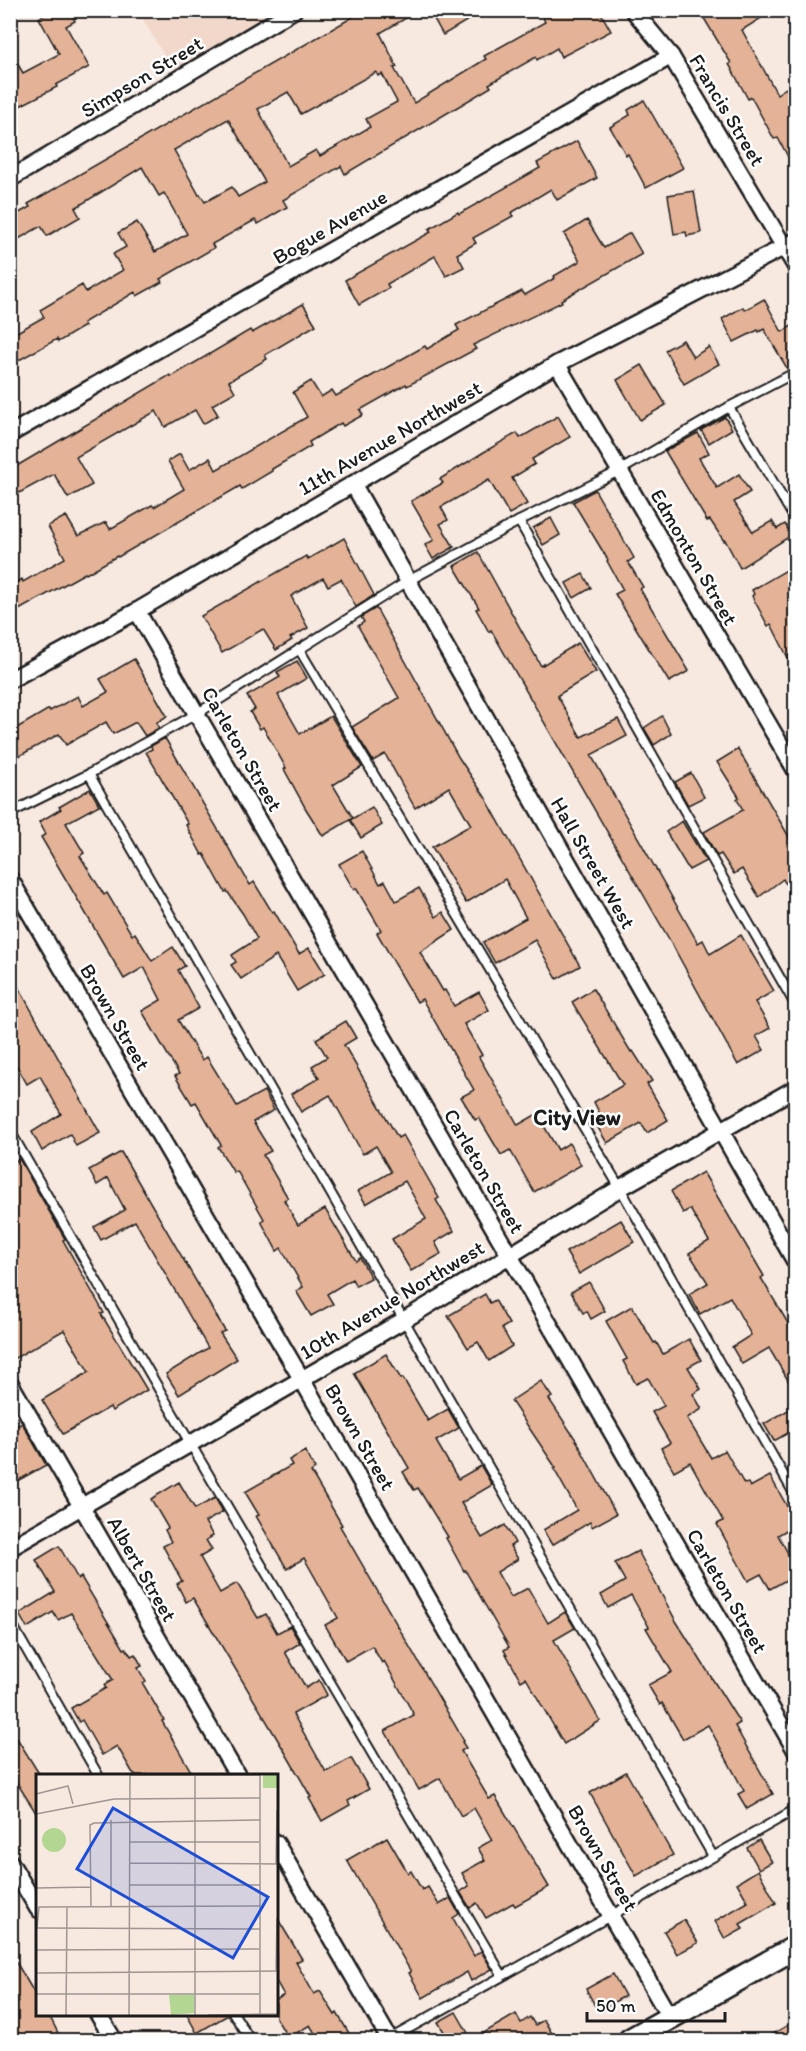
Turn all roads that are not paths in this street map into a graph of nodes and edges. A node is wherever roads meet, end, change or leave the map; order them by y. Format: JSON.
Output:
{"nodes":[{"id":1,"x":294,"y":10,"type":"edge"},
{"id":2,"x":633,"y":10,"type":"edge"},
{"id":3,"x":671,"y":56,"type":"junction"},
{"id":4,"x":10,"y":179,"type":"edge"},
{"id":5,"x":790,"y":244,"type":"edge"},
{"id":6,"x":795,"y":267,"type":"edge"},
{"id":7,"x":557,"y":364,"type":"junction"},
{"id":8,"x":795,"y":372,"type":"edge"},
{"id":9,"x":729,"y":407,"type":"junction"},
{"id":10,"x":10,"y":434,"type":"edge"},
{"id":11,"x":619,"y":471,"type":"junction"},
{"id":12,"x":353,"y":484,"type":"junction"},
{"id":13,"x":519,"y":521,"type":"junction"},
{"id":14,"x":795,"y":521,"type":"edge"},
{"id":15,"x":408,"y":581,"type":"junction"},
{"id":16,"x":137,"y":611,"type":"junction"},
{"id":17,"x":298,"y":649,"type":"junction"},
{"id":18,"x":10,"y":680,"type":"edge"},
{"id":19,"x":198,"y":713,"type":"junction"},
{"id":20,"x":795,"y":771,"type":"edge"},
{"id":21,"x":89,"y":774,"type":"junction"},
{"id":22,"x":10,"y":813,"type":"edge"},
{"id":23,"x":10,"y":879,"type":"edge"},
{"id":24,"x":795,"y":1006,"type":"edge"},
{"id":25,"x":795,"y":1088,"type":"edge"},
{"id":26,"x":10,"y":1131,"type":"edge"},
{"id":27,"x":721,"y":1131,"type":"junction"},
{"id":28,"x":620,"y":1188,"type":"junction"},
{"id":29,"x":508,"y":1256,"type":"junction"},
{"id":30,"x":795,"y":1263,"type":"edge"},
{"id":31,"x":404,"y":1320,"type":"junction"},
{"id":32,"x":301,"y":1378,"type":"junction"},
{"id":33,"x":10,"y":1383,"type":"edge"},
{"id":34,"x":190,"y":1443,"type":"junction"},
{"id":35,"x":795,"y":1497,"type":"edge"},
{"id":36,"x":82,"y":1506,"type":"junction"},
{"id":37,"x":10,"y":1548,"type":"edge"},
{"id":38,"x":10,"y":1622,"type":"edge"},
{"id":39,"x":795,"y":1751,"type":"edge"},
{"id":40,"x":97,"y":1774,"type":"edge"},
{"id":41,"x":236,"y":1774,"type":"edge"},
{"id":42,"x":795,"y":1809,"type":"edge"},
{"id":43,"x":278,"y":1846,"type":"edge"},
{"id":44,"x":713,"y":1856,"type":"junction"},
{"id":45,"x":10,"y":1862,"type":"edge"},
{"id":46,"x":36,"y":1905,"type":"edge"},
{"id":47,"x":612,"y":1915,"type":"junction"},
{"id":48,"x":795,"y":1947,"type":"edge"},
{"id":49,"x":502,"y":1975,"type":"junction"},
{"id":50,"x":99,"y":2015,"type":"edge"},
{"id":51,"x":235,"y":2015,"type":"edge"},
{"id":52,"x":670,"y":2018,"type":"junction"},
{"id":53,"x":114,"y":2040,"type":"edge"},
{"id":54,"x":250,"y":2040,"type":"edge"},
{"id":55,"x":389,"y":2040,"type":"edge"},
{"id":56,"x":630,"y":2040,"type":"edge"}],
"edges":[{"from":1,"to":4,"type":"street","name":"Simpson Street"},
{"from":2,"to":3,"type":"street","name":"Francis Street"},
{"from":3,"to":5,"type":"street","name":"Francis Street"},
{"from":3,"to":10,"type":"street","name":"Bogue Avenue"},
{"from":5,"to":6,"type":"street","name":"Francis Street"},
{"from":5,"to":7,"type":"street","name":"11th Avenue Northwest"},
{"from":7,"to":11,"type":"street","name":"Edmonton Street"},
{"from":7,"to":12,"type":"street","name":"11th Avenue Northwest"},
{"from":8,"to":9,"type":"lane"},
{"from":9,"to":11,"type":"lane"},
{"from":9,"to":14,"type":"lane"},
{"from":11,"to":13,"type":"lane"},
{"from":11,"to":20,"type":"street","name":"Edmonton Street"},
{"from":12,"to":15,"type":"street","name":"Hall Street West"},
{"from":12,"to":16,"type":"street","name":"11th Avenue Northwest"},
{"from":13,"to":15,"type":"lane"},
{"from":13,"to":24,"type":"lane"},
{"from":15,"to":17,"type":"lane"},
{"from":15,"to":27,"type":"street","name":"Hall Street West"},
{"from":16,"to":18,"type":"street","name":"11th Avenue Northwest"},
{"from":16,"to":19,"type":"street","name":"Carleton Street"},
{"from":17,"to":19,"type":"lane"},
{"from":17,"to":28,"type":"lane"},
{"from":19,"to":21,"type":"lane"},
{"from":19,"to":29,"type":"street","name":"Carleton Street"},
{"from":21,"to":22,"type":"lane"},
{"from":21,"to":31,"type":"lane"},
{"from":23,"to":32,"type":"street","name":"Brown Street"},
{"from":25,"to":27,"type":"street","name":"10th Avenue Northwest"},
{"from":26,"to":34,"type":"lane"},
{"from":27,"to":28,"type":"street","name":"10th Avenue Northwest"},
{"from":27,"to":30,"type":"street","name":"Hall Street West"},
{"from":28,"to":29,"type":"street","name":"10th Avenue Northwest"},
{"from":28,"to":35,"type":"lane"},
{"from":29,"to":31,"type":"street","name":"10th Avenue Northwest"},
{"from":29,"to":39,"type":"street","name":"Carleton Street"},
{"from":31,"to":32,"type":"street","name":"10th Avenue Northwest"},
{"from":31,"to":44,"type":"lane"},
{"from":32,"to":34,"type":"street","name":"10th Avenue Northwest"},
{"from":32,"to":47,"type":"street","name":"Brown Street"},
{"from":33,"to":36,"type":"street","name":"Albert Street"},
{"from":34,"to":36,"type":"street","name":"10th Avenue Northwest"},
{"from":34,"to":49,"type":"lane"},
{"from":36,"to":37,"type":"street","name":"10th Avenue Northwest"},
{"from":36,"to":41,"type":"street","name":"Albert Street"},
{"from":38,"to":40,"type":"lane"},
{"from":42,"to":44,"type":"lane"},
{"from":43,"to":55,"type":"street"},
{"from":44,"to":47,"type":"lane"},
{"from":45,"to":46,"type":"street"},
{"from":47,"to":49,"type":"lane"},
{"from":47,"to":52,"type":"street","name":"Brown Street"},
{"from":48,"to":52,"type":"main road"},
{"from":49,"to":55,"type":"lane"},
{"from":50,"to":53,"type":"street"},
{"from":51,"to":54,"type":"lane"},
{"from":52,"to":56,"type":"main road"}]}
